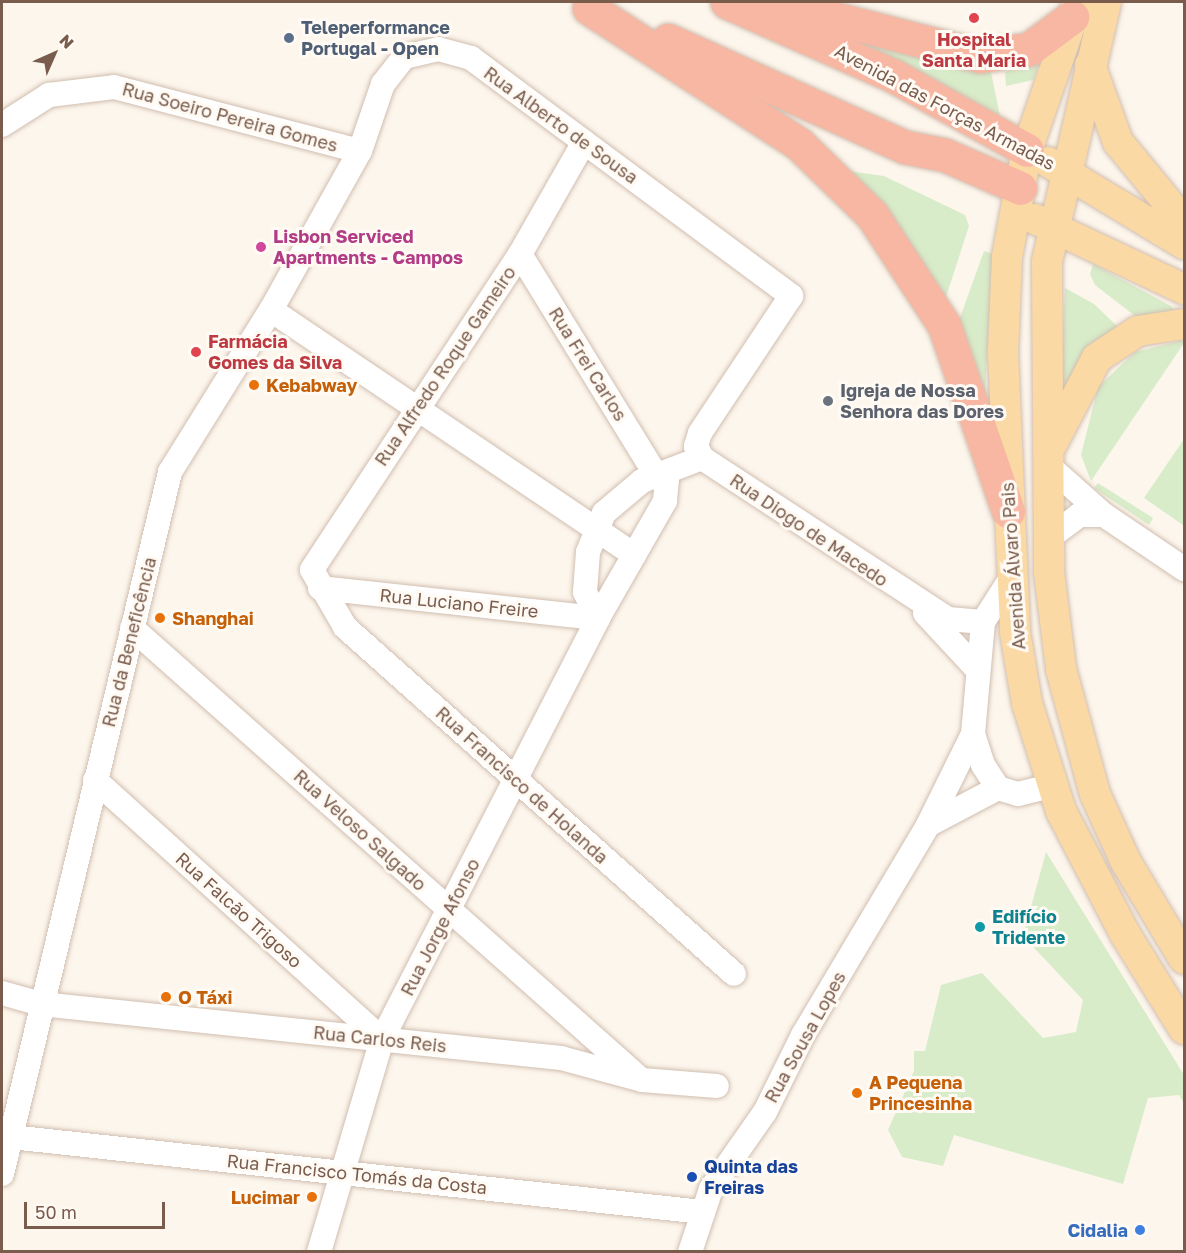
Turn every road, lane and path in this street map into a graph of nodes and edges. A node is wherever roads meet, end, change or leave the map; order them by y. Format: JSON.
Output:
{"nodes":[{"id":1,"x":727,"y":2,"type":"edge"},
{"id":2,"x":771,"y":2,"type":"edge"},
{"id":3,"x":1106,"y":2,"type":"edge"},
{"id":4,"x":581,"y":5,"type":"edge"},
{"id":5,"x":1075,"y":9,"type":"edge"},
{"id":6,"x":1089,"y":60,"type":"junction"},
{"id":7,"x":2,"y":125,"type":"edge"},
{"id":8,"x":584,"y":142,"type":"junction"},
{"id":9,"x":1027,"y":150,"type":"junction"},
{"id":10,"x":360,"y":151,"type":"junction"},
{"id":11,"x":1064,"y":171,"type":"junction"},
{"id":12,"x":1018,"y":199,"type":"junction"},
{"id":13,"x":1185,"y":222,"type":"edge"},
{"id":14,"x":1052,"y":228,"type":"junction"},
{"id":15,"x":1185,"y":244,"type":"edge"},
{"id":16,"x":520,"y":254,"type":"junction"},
{"id":17,"x":1185,"y":289,"type":"edge"},
{"id":18,"x":271,"y":310,"type":"junction"},
{"id":19,"x":1185,"y":324,"type":"edge"},
{"id":20,"x":417,"y":408,"type":"junction"},
{"id":21,"x":1051,"y":457,"type":"junction"},
{"id":22,"x":702,"y":459,"type":"junction"},
{"id":23,"x":656,"y":475,"type":"junction"},
{"id":24,"x":1008,"y":511,"type":"junction"},
{"id":25,"x":1104,"y":515,"type":"junction"},
{"id":26,"x":595,"y":529,"type":"junction"},
{"id":27,"x":1049,"y":538,"type":"junction"},
{"id":28,"x":634,"y":555,"type":"junction"},
{"id":29,"x":1185,"y":569,"type":"edge"},
{"id":30,"x":1011,"y":578,"type":"junction"},
{"id":31,"x":320,"y":588,"type":"junction"},
{"id":32,"x":915,"y":602,"type":"junction"},
{"id":33,"x":598,"y":618,"type":"junction"},
{"id":34,"x":983,"y":622,"type":"junction"},
{"id":35,"x":132,"y":628,"type":"junction"},
{"id":36,"x":975,"y":667,"type":"junction"},
{"id":37,"x":973,"y":734,"type":"junction"},
{"id":38,"x":1083,"y":760,"type":"junction"},
{"id":39,"x":95,"y":780,"type":"junction"},
{"id":40,"x":515,"y":780,"type":"junction"},
{"id":41,"x":1051,"y":786,"type":"junction"},
{"id":42,"x":998,"y":788,"type":"junction"},
{"id":43,"x":928,"y":825,"type":"junction"},
{"id":44,"x":450,"y":909,"type":"junction"},
{"id":45,"x":1185,"y":959,"type":"edge"},
{"id":46,"x":734,"y":974,"type":"dead end"},
{"id":47,"x":2,"y":993,"type":"edge"},
{"id":48,"x":41,"y":1004,"type":"junction"},
{"id":49,"x":1185,"y":1029,"type":"edge"},
{"id":50,"x":382,"y":1039,"type":"junction"},
{"id":51,"x":642,"y":1080,"type":"junction"},
{"id":52,"x":717,"y":1086,"type":"dead end"},
{"id":53,"x":10,"y":1137,"type":"junction"},
{"id":54,"x":2,"y":1174,"type":"edge"},
{"id":55,"x":342,"y":1174,"type":"junction"},
{"id":56,"x":703,"y":1212,"type":"junction"},
{"id":57,"x":320,"y":1251,"type":"edge"},
{"id":58,"x":690,"y":1251,"type":"edge"}],
"edges":[{"from":1,"to":9,"type":"highway","name":"Avenida das Forças Armadas"},
{"from":2,"to":5,"type":"highway"},
{"from":3,"to":6,"type":"main road","name":"Avenida Álvaro Pais"},
{"from":4,"to":12,"type":"highway"},
{"from":4,"to":24,"type":"highway"},
{"from":5,"to":9,"type":"main road","name":"Avenida Álvaro Pais"},
{"from":6,"to":11,"type":"main road","name":"Avenida Álvaro Pais"},
{"from":6,"to":13,"type":"main road"},
{"from":7,"to":10,"type":"street","name":"Rua Soeiro Pereira Gomes"},
{"from":8,"to":10,"type":"street","name":"Rua Alberto de Sousa"},
{"from":8,"to":16,"type":"street","name":"Rua Alfredo Roque Gameiro"},
{"from":8,"to":22,"type":"street","name":"Rua Alberto de Sousa"},
{"from":9,"to":11,"type":"main road","name":"Avenida das Forças Armadas"},
{"from":9,"to":12,"type":"main road","name":"Avenida Álvaro Pais"},
{"from":10,"to":18,"type":"street","name":"Rua da Beneficência"},
{"from":11,"to":12,"type":"main road","name":"Avenida das Forças Armadas"},
{"from":11,"to":14,"type":"main road","name":"Avenida Álvaro Pais"},
{"from":11,"to":15,"type":"main road","name":"Avenida das Forças Armadas"},
{"from":12,"to":14,"type":"main road"},
{"from":12,"to":24,"type":"main road","name":"Avenida Álvaro Pais"},
{"from":14,"to":17,"type":"main road"},
{"from":14,"to":21,"type":"main road","name":"Avenida Álvaro Pais"},
{"from":16,"to":20,"type":"street","name":"Rua Alfredo Roque Gameiro"},
{"from":16,"to":23,"type":"street","name":"Rua Frei Carlos"},
{"from":18,"to":20,"type":"street"},
{"from":18,"to":35,"type":"street","name":"Rua da Beneficência"},
{"from":19,"to":21,"type":"main road"},
{"from":20,"to":26,"type":"street"},
{"from":20,"to":31,"type":"street","name":"Rua Alfredo Roque Gameiro"},
{"from":21,"to":25,"type":"street"},
{"from":21,"to":27,"type":"main road","name":"Avenida Álvaro Pais"},
{"from":22,"to":23,"type":"street"},
{"from":22,"to":32,"type":"street","name":"Rua Diogo de Macedo"},
{"from":23,"to":26,"type":"street"},
{"from":23,"to":28,"type":"street","name":"Rua Frei Carlos"},
{"from":24,"to":30,"type":"main road","name":"Avenida Álvaro Pais"},
{"from":25,"to":27,"type":"street"},
{"from":25,"to":29,"type":"street"},
{"from":26,"to":28,"type":"street"},
{"from":26,"to":33,"type":"street"},
{"from":27,"to":38,"type":"main road","name":"Avenida Álvaro Pais"},
{"from":28,"to":33,"type":"street","name":"Rua Jorge Afonso"},
{"from":30,"to":34,"type":"street"},
{"from":30,"to":41,"type":"main road","name":"Avenida Álvaro Pais"},
{"from":31,"to":33,"type":"street","name":"Rua Luciano Freire"},
{"from":31,"to":40,"type":"street","name":"Rua Francisco de Holanda"},
{"from":32,"to":34,"type":"street","name":"Rua Diogo de Macedo"},
{"from":32,"to":36,"type":"street","name":"Rua Diogo de Macedo"},
{"from":33,"to":40,"type":"street","name":"Rua Jorge Afonso"},
{"from":34,"to":36,"type":"street","name":"Rua Sousa Lopes"},
{"from":35,"to":39,"type":"street","name":"Rua da Beneficência"},
{"from":35,"to":44,"type":"street","name":"Rua Veloso Salgado"},
{"from":36,"to":37,"type":"street","name":"Rua Sousa Lopes"},
{"from":37,"to":42,"type":"street"},
{"from":37,"to":43,"type":"street","name":"Rua Sousa Lopes"},
{"from":38,"to":41,"type":"main road"},
{"from":38,"to":45,"type":"main road","name":"Avenida Álvaro Pais"},
{"from":39,"to":48,"type":"street","name":"Rua da Beneficência"},
{"from":39,"to":50,"type":"street","name":"Rua Falcão Trigoso"},
{"from":40,"to":44,"type":"street","name":"Rua Jorge Afonso"},
{"from":40,"to":46,"type":"street","name":"Rua Francisco de Holanda"},
{"from":41,"to":42,"type":"street"},
{"from":41,"to":49,"type":"main road","name":"Avenida Álvaro Pais"},
{"from":42,"to":43,"type":"street"},
{"from":43,"to":56,"type":"street","name":"Rua Sousa Lopes"},
{"from":44,"to":50,"type":"street","name":"Rua Jorge Afonso"},
{"from":44,"to":51,"type":"street","name":"Rua Veloso Salgado"},
{"from":47,"to":48,"type":"street","name":"Rua Carlos Reis"},
{"from":48,"to":50,"type":"street","name":"Rua Carlos Reis"},
{"from":48,"to":53,"type":"street","name":"Rua da Beneficência"},
{"from":50,"to":51,"type":"street","name":"Rua Carlos Reis"},
{"from":50,"to":55,"type":"street","name":"Rua Jorge Afonso"},
{"from":51,"to":52,"type":"street","name":"Rua Carlos Reis"},
{"from":53,"to":54,"type":"street","name":"Rua da Beneficência"},
{"from":53,"to":55,"type":"street","name":"Rua Francisco Tomás da Costa"},
{"from":55,"to":56,"type":"street","name":"Rua Francisco Tomás da Costa"},
{"from":55,"to":57,"type":"street","name":"Rua Jorge Afonso"},
{"from":56,"to":58,"type":"street","name":"Rua Sousa Lopes"}]}
